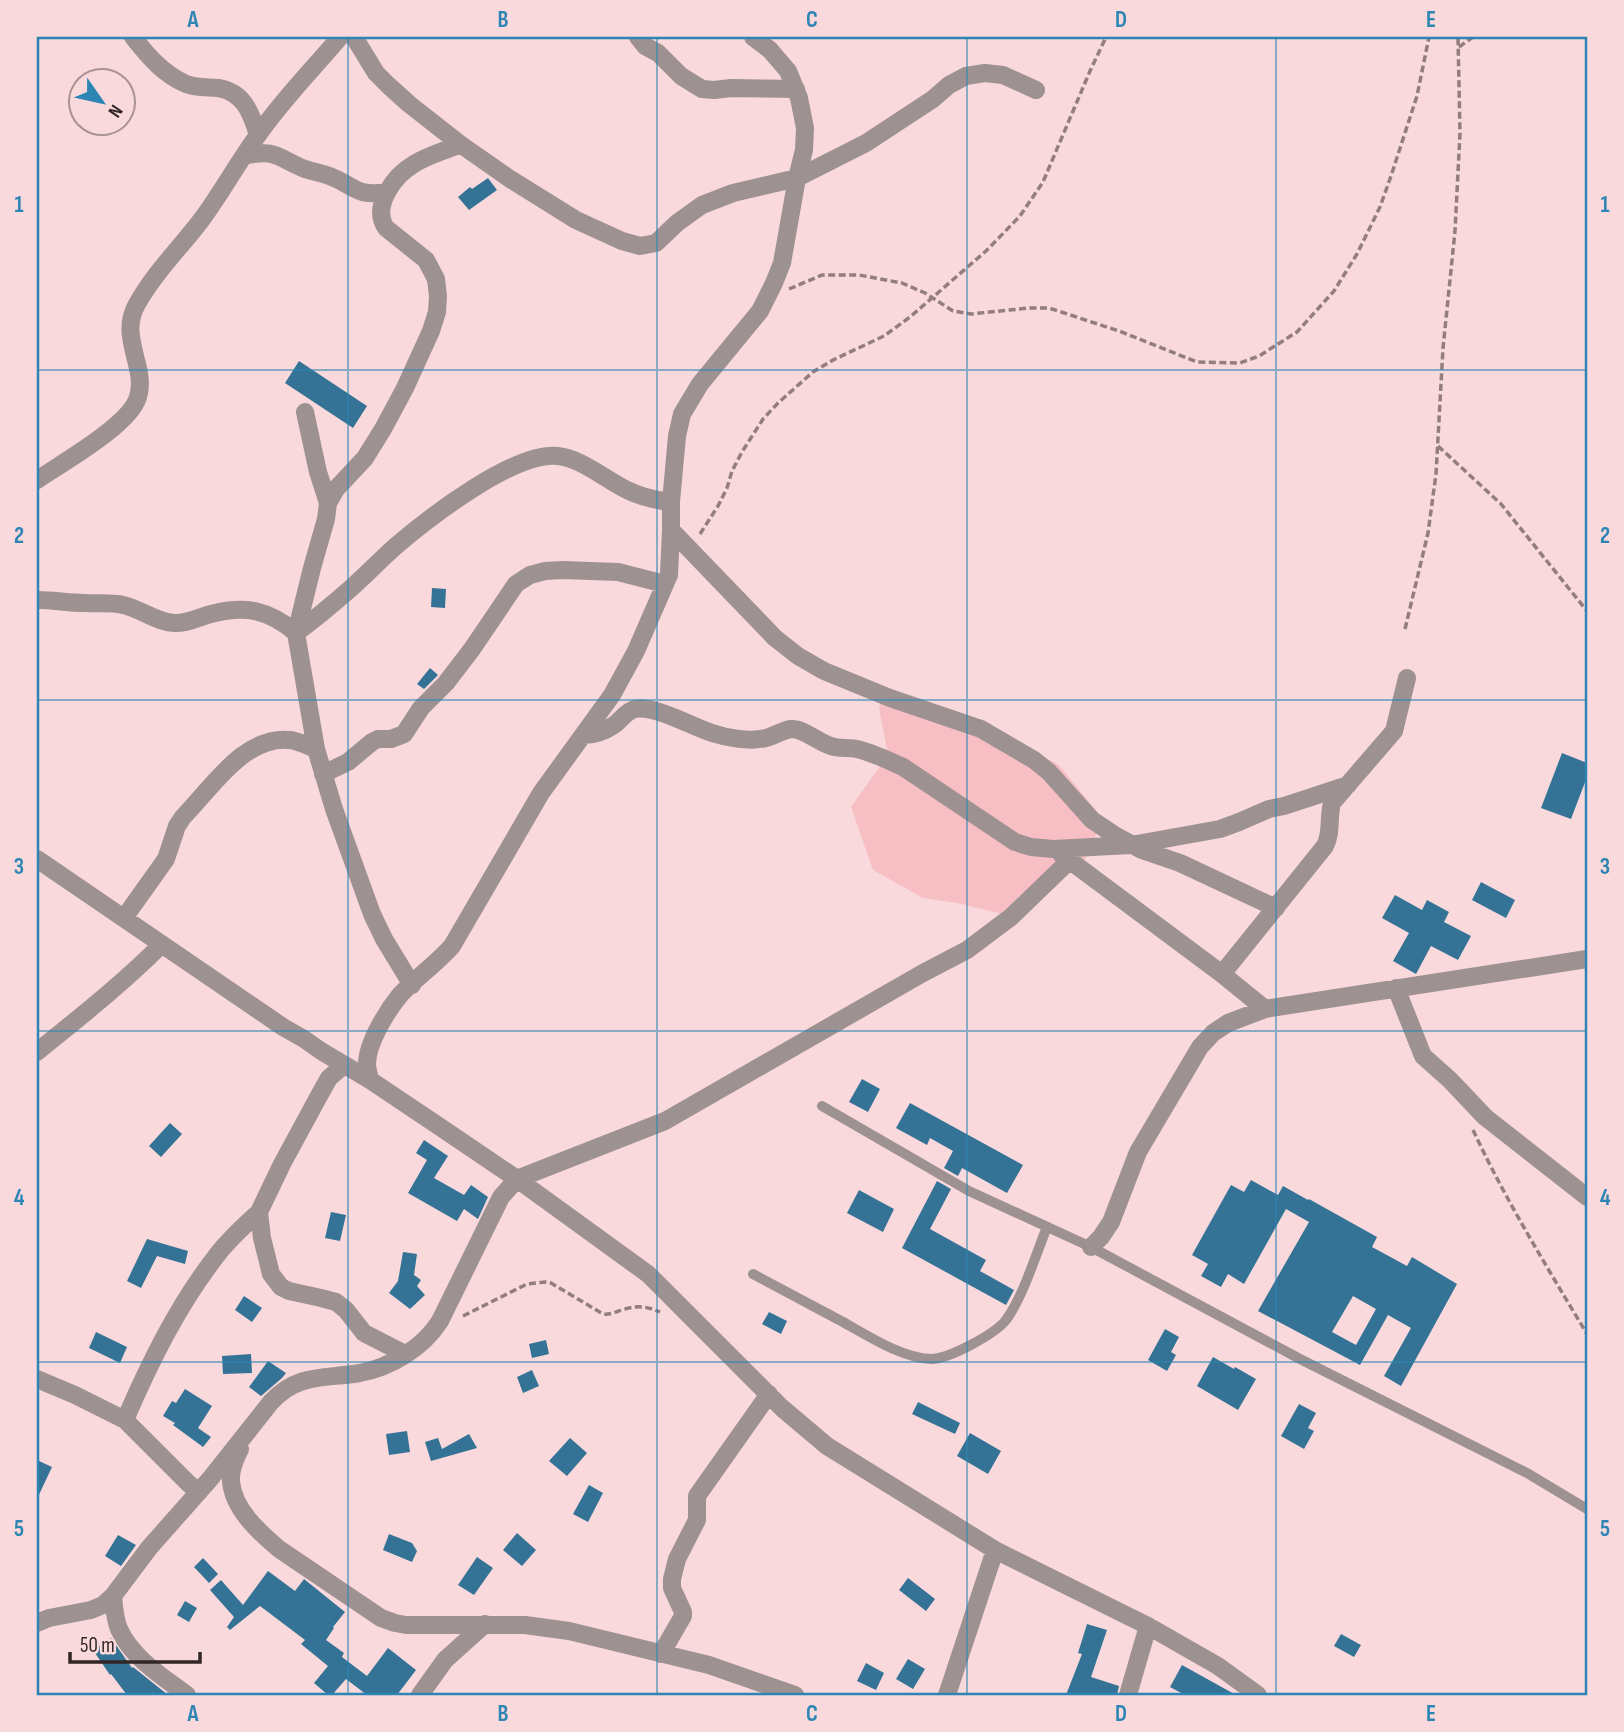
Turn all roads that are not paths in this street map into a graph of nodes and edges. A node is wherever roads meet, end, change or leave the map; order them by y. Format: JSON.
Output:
{"nodes":[{"id":1,"x":133,"y":37,"type":"edge"},
{"id":2,"x":340,"y":37,"type":"edge"},
{"id":3,"x":354,"y":37,"type":"edge"},
{"id":4,"x":638,"y":37,"type":"edge"},
{"id":5,"x":753,"y":37,"type":"edge"},
{"id":6,"x":796,"y":89,"type":"junction"},
{"id":7,"x":1036,"y":90,"type":"dead end"},
{"id":8,"x":258,"y":135,"type":"junction"},
{"id":9,"x":460,"y":144,"type":"junction"},
{"id":10,"x":244,"y":156,"type":"junction"},
{"id":11,"x":797,"y":178,"type":"junction"},
{"id":12,"x":387,"y":192,"type":"junction"},
{"id":13,"x":305,"y":412,"type":"dead end"},
{"id":14,"x":37,"y":480,"type":"edge"},
{"id":15,"x":671,"y":502,"type":"junction"},
{"id":16,"x":328,"y":503,"type":"junction"},
{"id":17,"x":671,"y":530,"type":"junction"},
{"id":18,"x":665,"y":584,"type":"junction"},
{"id":19,"x":37,"y":600,"type":"edge"},
{"id":20,"x":296,"y":633,"type":"junction"},
{"id":21,"x":1407,"y":678,"type":"dead end"},
{"id":22,"x":584,"y":735,"type":"junction"},
{"id":23,"x":316,"y":749,"type":"junction"},
{"id":24,"x":323,"y":774,"type":"junction"},
{"id":25,"x":1348,"y":785,"type":"junction"},
{"id":26,"x":1131,"y":845,"type":"junction"},
{"id":27,"x":1053,"y":849,"type":"junction"},
{"id":28,"x":37,"y":859,"type":"edge"},
{"id":29,"x":1070,"y":860,"type":"junction"},
{"id":30,"x":1276,"y":908,"type":"junction"},
{"id":31,"x":124,"y":918,"type":"junction"},
{"id":32,"x":161,"y":945,"type":"junction"},
{"id":33,"x":1587,"y":958,"type":"edge"},
{"id":34,"x":1222,"y":974,"type":"junction"},
{"id":35,"x":412,"y":985,"type":"junction"},
{"id":36,"x":1396,"y":988,"type":"junction"},
{"id":37,"x":1265,"y":1009,"type":"junction"},
{"id":38,"x":37,"y":1052,"type":"edge"},
{"id":39,"x":344,"y":1065,"type":"junction"},
{"id":40,"x":370,"y":1080,"type":"junction"},
{"id":41,"x":822,"y":1106,"type":"dead end"},
{"id":42,"x":517,"y":1179,"type":"junction"},
{"id":43,"x":1587,"y":1197,"type":"edge"},
{"id":44,"x":259,"y":1212,"type":"junction"},
{"id":45,"x":1047,"y":1227,"type":"junction"},
{"id":46,"x":1091,"y":1247,"type":"junction"},
{"id":47,"x":753,"y":1274,"type":"dead end"},
{"id":48,"x":405,"y":1354,"type":"junction"},
{"id":49,"x":37,"y":1379,"type":"edge"},
{"id":50,"x":769,"y":1394,"type":"junction"},
{"id":51,"x":125,"y":1420,"type":"junction"},
{"id":52,"x":247,"y":1433,"type":"junction"},
{"id":53,"x":199,"y":1492,"type":"junction"},
{"id":54,"x":1587,"y":1509,"type":"edge"},
{"id":55,"x":995,"y":1550,"type":"junction"},
{"id":56,"x":113,"y":1596,"type":"junction"},
{"id":57,"x":38,"y":1618,"type":"edge"},
{"id":58,"x":485,"y":1624,"type":"junction"},
{"id":59,"x":1148,"y":1626,"type":"junction"},
{"id":60,"x":661,"y":1654,"type":"junction"},
{"id":61,"x":187,"y":1695,"type":"edge"},
{"id":62,"x":420,"y":1695,"type":"edge"},
{"id":63,"x":795,"y":1695,"type":"edge"},
{"id":64,"x":947,"y":1695,"type":"edge"},
{"id":65,"x":1128,"y":1695,"type":"edge"},
{"id":66,"x":1258,"y":1695,"type":"edge"}],
"edges":[{"from":1,"to":8,"type":"street"},
{"from":2,"to":8,"type":"street"},
{"from":3,"to":9,"type":"street"},
{"from":4,"to":6,"type":"street"},
{"from":5,"to":6,"type":"street"},
{"from":6,"to":11,"type":"street"},
{"from":7,"to":11,"type":"street"},
{"from":8,"to":10,"type":"street"},
{"from":9,"to":11,"type":"street"},
{"from":9,"to":12,"type":"street"},
{"from":10,"to":12,"type":"street"},
{"from":10,"to":14,"type":"street"},
{"from":11,"to":15,"type":"street"},
{"from":12,"to":16,"type":"street"},
{"from":13,"to":16,"type":"street"},
{"from":15,"to":17,"type":"street"},
{"from":15,"to":20,"type":"street"},
{"from":16,"to":20,"type":"street"},
{"from":17,"to":18,"type":"street"},
{"from":17,"to":26,"type":"street"},
{"from":18,"to":22,"type":"street"},
{"from":18,"to":24,"type":"street"},
{"from":19,"to":20,"type":"street"},
{"from":20,"to":23,"type":"street"},
{"from":21,"to":25,"type":"street"},
{"from":22,"to":27,"type":"street"},
{"from":22,"to":35,"type":"street"},
{"from":23,"to":24,"type":"street"},
{"from":23,"to":31,"type":"street"},
{"from":24,"to":35,"type":"street"},
{"from":25,"to":26,"type":"street"},
{"from":25,"to":30,"type":"street"},
{"from":26,"to":27,"type":"street"},
{"from":26,"to":30,"type":"street"},
{"from":27,"to":29,"type":"street"},
{"from":28,"to":31,"type":"street"},
{"from":29,"to":34,"type":"street"},
{"from":29,"to":42,"type":"street"},
{"from":30,"to":34,"type":"street"},
{"from":31,"to":32,"type":"street"},
{"from":32,"to":38,"type":"street"},
{"from":32,"to":39,"type":"street"},
{"from":33,"to":36,"type":"street"},
{"from":34,"to":37,"type":"street"},
{"from":35,"to":40,"type":"street"},
{"from":36,"to":37,"type":"street"},
{"from":36,"to":43,"type":"street"},
{"from":37,"to":46,"type":"street"},
{"from":39,"to":40,"type":"street"},
{"from":39,"to":44,"type":"street"},
{"from":40,"to":42,"type":"street"},
{"from":41,"to":45,"type":"lane"},
{"from":42,"to":48,"type":"street"},
{"from":42,"to":50,"type":"street"},
{"from":44,"to":48,"type":"street"},
{"from":44,"to":51,"type":"street"},
{"from":45,"to":46,"type":"lane"},
{"from":45,"to":47,"type":"lane"},
{"from":46,"to":54,"type":"lane"},
{"from":48,"to":52,"type":"street"},
{"from":49,"to":51,"type":"street"},
{"from":50,"to":55,"type":"street"},
{"from":50,"to":60,"type":"street"},
{"from":51,"to":53,"type":"street"},
{"from":52,"to":53,"type":"street"},
{"from":52,"to":58,"type":"street"},
{"from":53,"to":56,"type":"street"},
{"from":55,"to":59,"type":"street"},
{"from":55,"to":64,"type":"street"},
{"from":56,"to":57,"type":"street"},
{"from":56,"to":61,"type":"street"},
{"from":58,"to":60,"type":"street"},
{"from":58,"to":62,"type":"street"},
{"from":59,"to":65,"type":"street"},
{"from":59,"to":66,"type":"street"},
{"from":60,"to":63,"type":"street"}]}
